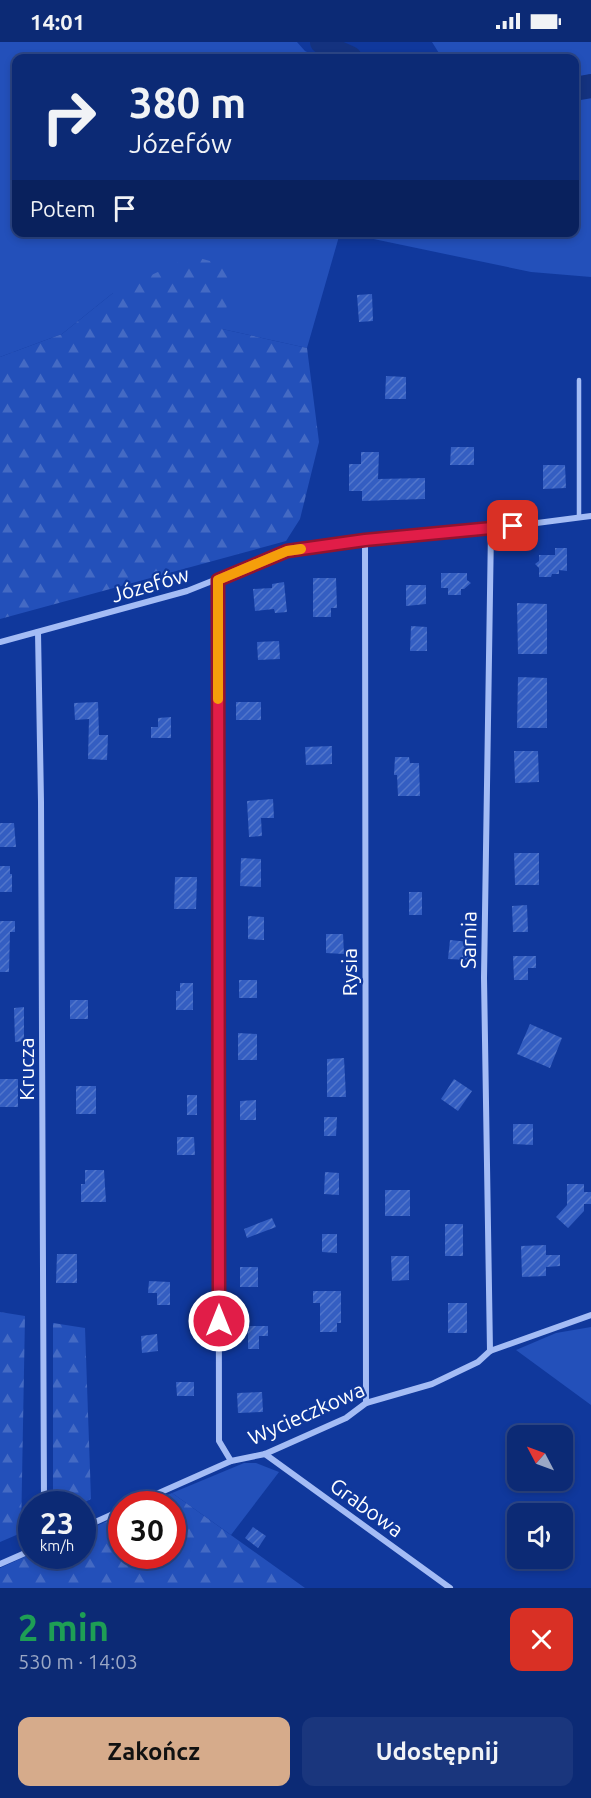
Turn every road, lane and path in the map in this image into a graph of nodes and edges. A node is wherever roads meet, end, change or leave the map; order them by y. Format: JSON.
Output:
{"nodes":[{"id":1,"x":579,"y":380,"type":"dead end"},
{"id":2,"x":591,"y":516,"type":"edge"},
{"id":3,"x":579,"y":518,"type":"junction"},
{"id":4,"x":491,"y":529,"type":"junction"},
{"id":5,"x":365,"y":540,"type":"junction"},
{"id":6,"x":218,"y":580,"type":"junction"},
{"id":7,"x":38,"y":632,"type":"junction"},
{"id":8,"x":0,"y":642,"type":"edge"},
{"id":9,"x":591,"y":1315,"type":"edge"},
{"id":10,"x":490,"y":1352,"type":"junction"},
{"id":11,"x":366,"y":1403,"type":"junction"},
{"id":12,"x":265,"y":1454,"type":"junction"},
{"id":13,"x":231,"y":1461,"type":"junction"},
{"id":14,"x":44,"y":1491,"type":"edge"},
{"id":15,"x":163,"y":1491,"type":"edge"},
{"id":16,"x":18,"y":1556,"type":"edge"},
{"id":17,"x":0,"y":1564,"type":"edge"},
{"id":18,"x":450,"y":1588,"type":"edge"}],
"edges":[{"from":1,"to":3,"type":"lane"},
{"from":2,"to":3,"type":"street","name":"Józefów"},
{"from":3,"to":4,"type":"street","name":"Józefów"},
{"from":4,"to":5,"type":"street","name":"Józefów"},
{"from":4,"to":10,"type":"street","name":"Sarnia"},
{"from":5,"to":6,"type":"street","name":"Józefów"},
{"from":5,"to":11,"type":"street","name":"Rysia"},
{"from":6,"to":7,"type":"street","name":"Józefów"},
{"from":6,"to":13,"type":"street"},
{"from":7,"to":8,"type":"street","name":"Józefów"},
{"from":7,"to":14,"type":"street","name":"Krucza"},
{"from":9,"to":10,"type":"street","name":"Wycieczkowa"},
{"from":10,"to":11,"type":"street","name":"Wycieczkowa"},
{"from":11,"to":12,"type":"street","name":"Wycieczkowa"},
{"from":12,"to":13,"type":"street","name":"Wycieczkowa"},
{"from":12,"to":18,"type":"street","name":"Grabowa"},
{"from":13,"to":15,"type":"street","name":"Wycieczkowa"},
{"from":16,"to":17,"type":"street"}]}
